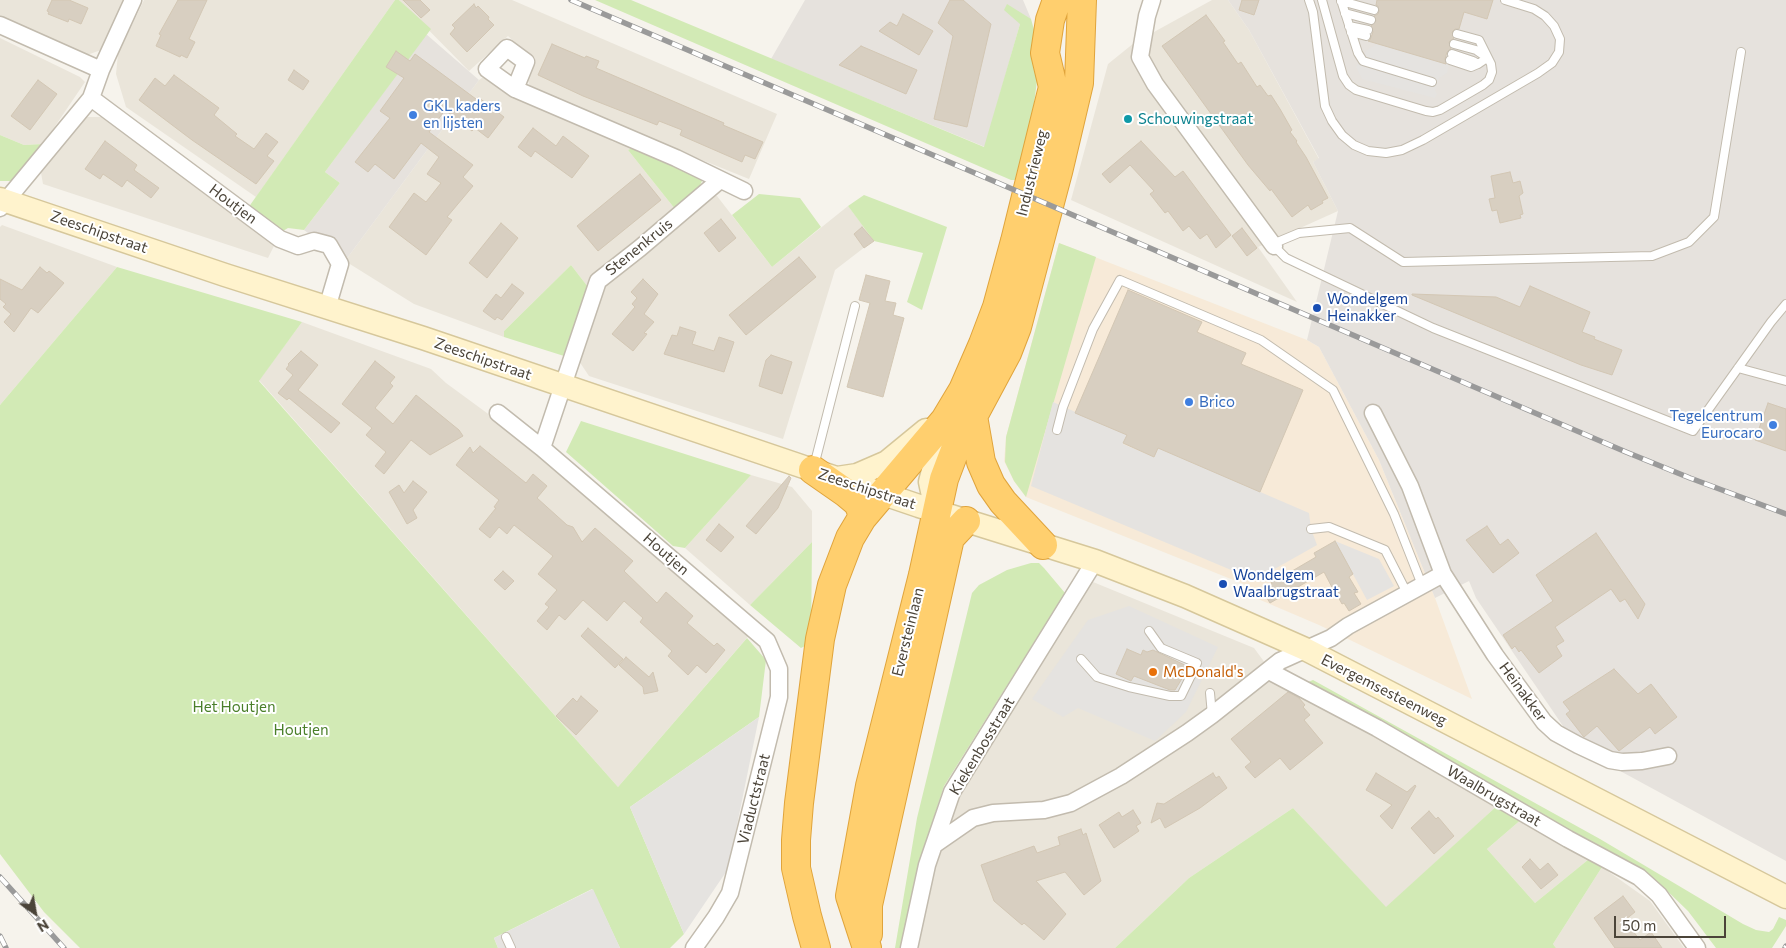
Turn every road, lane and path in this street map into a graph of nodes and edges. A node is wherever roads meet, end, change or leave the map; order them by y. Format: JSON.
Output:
{"nodes":[{"id":1,"x":133,"y":0,"type":"edge"},
{"id":2,"x":1057,"y":0,"type":"edge"},
{"id":3,"x":1082,"y":0,"type":"edge"},
{"id":4,"x":1152,"y":0,"type":"edge"},
{"id":5,"x":1309,"y":0,"type":"edge"},
{"id":6,"x":1322,"y":0,"type":"edge"},
{"id":7,"x":1341,"y":0,"type":"edge"},
{"id":8,"x":1506,"y":0,"type":"edge"},
{"id":9,"x":1374,"y":10,"type":"dead end"},
{"id":10,"x":1345,"y":13,"type":"junction"},
{"id":11,"x":1371,"y":20,"type":"dead end"},
{"id":12,"x":0,"y":25,"type":"edge"},
{"id":13,"x":1350,"y":29,"type":"junction"},
{"id":14,"x":1367,"y":33,"type":"dead end"},
{"id":15,"x":1457,"y":34,"type":"dead end"},
{"id":16,"x":1454,"y":44,"type":"dead end"},
{"id":17,"x":1741,"y":52,"type":"dead end"},
{"id":18,"x":1451,"y":57,"type":"dead end"},
{"id":19,"x":1487,"y":58,"type":"junction"},
{"id":20,"x":101,"y":70,"type":"junction"},
{"id":21,"x":1432,"y":82,"type":"dead end"},
{"id":22,"x":515,"y":89,"type":"dead end"},
{"id":23,"x":91,"y":98,"type":"junction"},
{"id":24,"x":720,"y":180,"type":"junction"},
{"id":25,"x":744,"y":191,"type":"dead end"},
{"id":26,"x":2,"y":202,"type":"edge"},
{"id":27,"x":1272,"y":244,"type":"junction"},
{"id":28,"x":1786,"y":304,"type":"edge"},
{"id":29,"x":855,"y":306,"type":"dead end"},
{"id":30,"x":327,"y":308,"type":"junction"},
{"id":31,"x":1017,"y":327,"type":"joint"},
{"id":32,"x":1738,"y":368,"type":"junction"},
{"id":33,"x":1786,"y":381,"type":"edge"},
{"id":34,"x":562,"y":387,"type":"junction"},
{"id":35,"x":963,"y":390,"type":"junction"},
{"id":36,"x":498,"y":413,"type":"dead end"},
{"id":37,"x":1373,"y":413,"type":"dead end"},
{"id":38,"x":973,"y":416,"type":"junction"},
{"id":39,"x":1057,"y":430,"type":"dead end"},
{"id":40,"x":542,"y":448,"type":"junction"},
{"id":41,"x":824,"y":474,"type":"junction"},
{"id":42,"x":883,"y":494,"type":"junction"},
{"id":43,"x":937,"y":511,"type":"junction"},
{"id":44,"x":862,"y":518,"type":"junction"},
{"id":45,"x":966,"y":521,"type":"junction"},
{"id":46,"x":1311,"y":530,"type":"dead end"},
{"id":47,"x":1043,"y":545,"type":"junction"},
{"id":48,"x":1095,"y":561,"type":"junction"},
{"id":49,"x":1443,"y":574,"type":"junction"},
{"id":50,"x":1422,"y":585,"type":"junction"},
{"id":51,"x":1407,"y":593,"type":"junction"},
{"id":52,"x":1149,"y":631,"type":"dead end"},
{"id":53,"x":767,"y":641,"type":"joint"},
{"id":54,"x":1305,"y":649,"type":"junction"},
{"id":55,"x":1081,"y":659,"type":"dead end"},
{"id":56,"x":1269,"y":671,"type":"junction"},
{"id":57,"x":1210,"y":693,"type":"dead end"},
{"id":58,"x":1212,"y":715,"type":"junction"},
{"id":59,"x":1668,"y":756,"type":"dead end"},
{"id":60,"x":934,"y":845,"type":"junction"},
{"id":61,"x":1786,"y":897,"type":"edge"},
{"id":62,"x":506,"y":937,"type":"dead end"},
{"id":63,"x":511,"y":948,"type":"edge"},
{"id":64,"x":695,"y":948,"type":"edge"},
{"id":65,"x":816,"y":948,"type":"edge"},
{"id":66,"x":868,"y":948,"type":"edge"},
{"id":67,"x":909,"y":948,"type":"edge"},
{"id":68,"x":1697,"y":948,"type":"edge"}],
"edges":[{"from":1,"to":20,"type":"street"},
{"from":2,"to":35,"type":"highway","name":"Industrieweg"},
{"from":3,"to":31,"type":"highway","name":"Industrieweg"},
{"from":4,"to":27,"type":"street"},
{"from":5,"to":8,"type":"lane"},
{"from":6,"to":19,"type":"lane"},
{"from":7,"to":9,"type":"lane"},
{"from":7,"to":10,"type":"lane"},
{"from":10,"to":11,"type":"lane"},
{"from":10,"to":13,"type":"lane"},
{"from":12,"to":20,"type":"street"},
{"from":13,"to":14,"type":"lane"},
{"from":13,"to":21,"type":"lane"},
{"from":15,"to":19,"type":"lane"},
{"from":16,"to":19,"type":"lane"},
{"from":17,"to":27,"type":"lane"},
{"from":18,"to":19,"type":"lane"},
{"from":20,"to":23,"type":"street"},
{"from":22,"to":24,"type":"street"},
{"from":23,"to":26,"type":"street"},
{"from":23,"to":30,"type":"street","name":"Houtjen"},
{"from":24,"to":25,"type":"street"},
{"from":24,"to":34,"type":"street","name":"Stenenkruis"},
{"from":26,"to":30,"type":"main road","name":"Zeeschipstraat"},
{"from":27,"to":32,"type":"lane"},
{"from":28,"to":32,"type":"lane"},
{"from":29,"to":41,"type":"lane"},
{"from":30,"to":34,"type":"main road","name":"Zeeschipstraat"},
{"from":31,"to":38,"type":"highway","name":"Eversteinlaan"},
{"from":32,"to":33,"type":"lane"},
{"from":34,"to":40,"type":"street"},
{"from":34,"to":41,"type":"main road","name":"Zeeschipstraat"},
{"from":35,"to":41,"type":"main road"},
{"from":35,"to":42,"type":"highway","name":"Industrieweg"},
{"from":35,"to":43,"type":"main road"},
{"from":36,"to":40,"type":"street","name":"Houtjen"},
{"from":37,"to":49,"type":"street","name":"Heinakker"},
{"from":38,"to":43,"type":"highway","name":"Eversteinlaan"},
{"from":38,"to":47,"type":"highway"},
{"from":39,"to":50,"type":"lane"},
{"from":40,"to":53,"type":"street","name":"Houtjen"},
{"from":41,"to":42,"type":"main road","name":"Zeeschipstraat"},
{"from":41,"to":44,"type":"highway"},
{"from":42,"to":43,"type":"main road","name":"Zeeschipstraat"},
{"from":42,"to":44,"type":"highway","name":"Industrieweg"},
{"from":43,"to":45,"type":"main road","name":"Zeeschipstraat"},
{"from":43,"to":66,"type":"highway","name":"Eversteinlaan"},
{"from":44,"to":65,"type":"highway","name":"Industrieweg"},
{"from":45,"to":47,"type":"main road","name":"Evergemsesteenweg"},
{"from":45,"to":66,"type":"highway"},
{"from":46,"to":51,"type":"lane"},
{"from":47,"to":48,"type":"main road","name":"Evergemsesteenweg"},
{"from":48,"to":54,"type":"main road","name":"Evergemsesteenweg"},
{"from":48,"to":60,"type":"street","name":"Kiekenbosstraat"},
{"from":49,"to":50,"type":"street"},
{"from":49,"to":59,"type":"street","name":"Heinakker"},
{"from":50,"to":51,"type":"street"},
{"from":51,"to":54,"type":"street"},
{"from":52,"to":55,"type":"lane"},
{"from":53,"to":64,"type":"street","name":"Viaductstraat"},
{"from":54,"to":56,"type":"street"},
{"from":54,"to":61,"type":"main road","name":"Evergemsesteenweg"},
{"from":56,"to":58,"type":"street"},
{"from":56,"to":68,"type":"street","name":"Waalbrugstraat"},
{"from":57,"to":58,"type":"lane"},
{"from":58,"to":60,"type":"street"},
{"from":60,"to":67,"type":"street","name":"Kiekenbosstraat"},
{"from":62,"to":63,"type":"lane"}]}
